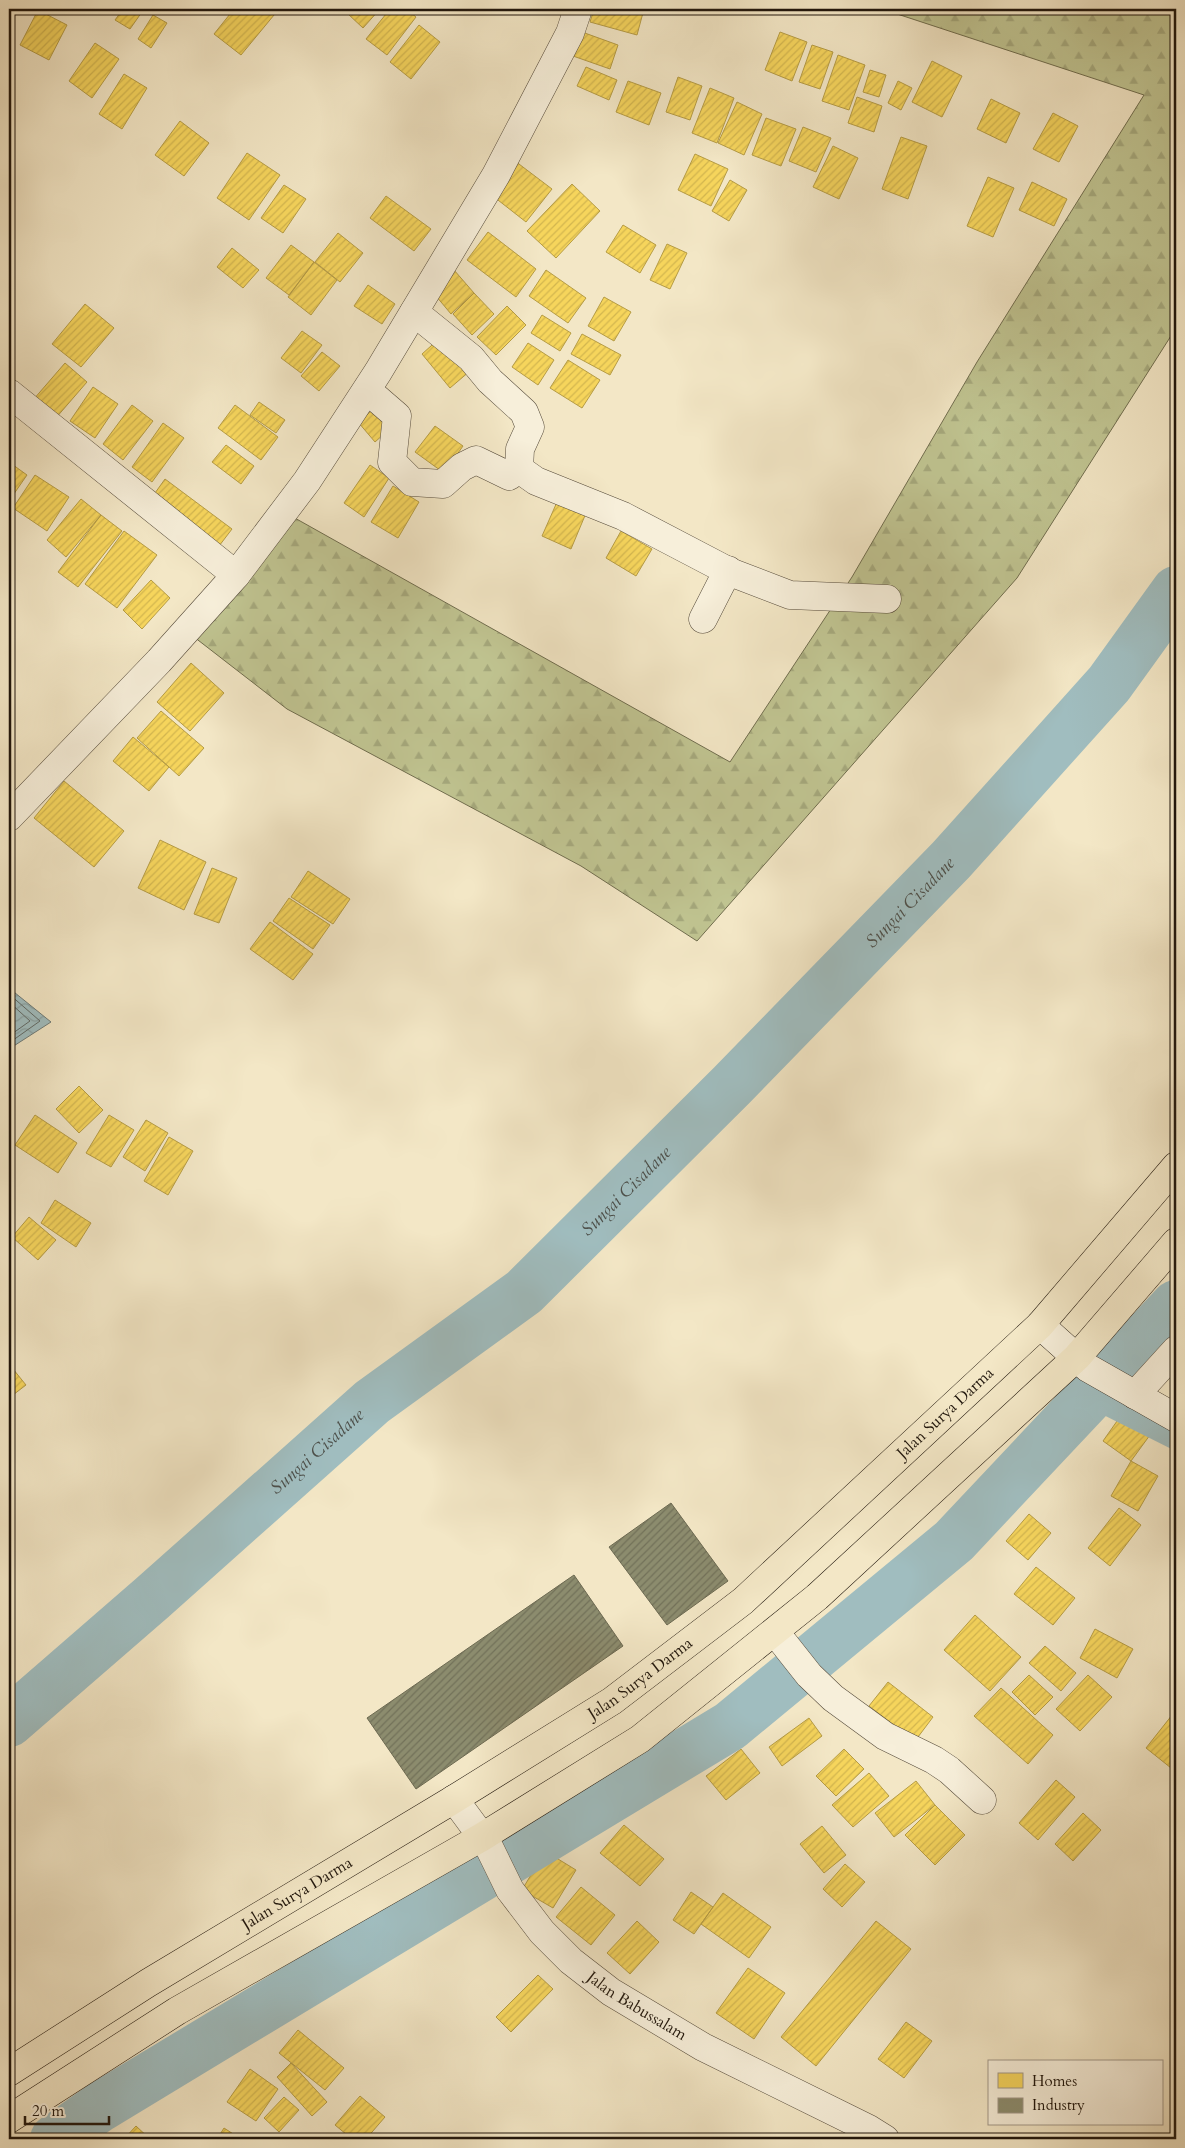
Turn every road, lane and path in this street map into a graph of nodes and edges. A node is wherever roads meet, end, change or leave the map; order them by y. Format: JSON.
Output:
{"nodes":[{"id":1,"x":578,"y":9,"type":"edge"},
{"id":2,"x":414,"y":312,"type":"junction"},
{"id":3,"x":367,"y":390,"type":"junction"},
{"id":4,"x":9,"y":393,"type":"edge"},
{"id":5,"x":519,"y":469,"type":"junction"},
{"id":6,"x":728,"y":570,"type":"junction"},
{"id":7,"x":236,"y":575,"type":"junction"},
{"id":8,"x":887,"y":599,"type":"dead end"},
{"id":9,"x":703,"y":619,"type":"dead end"},
{"id":10,"x":9,"y":817,"type":"edge"},
{"id":11,"x":1176,"y":1166,"type":"edge"},
{"id":12,"x":1176,"y":1242,"type":"edge"},
{"id":13,"x":1040,"y":1326,"type":"junction"},
{"id":14,"x":1176,"y":1350,"type":"edge"},
{"id":15,"x":1083,"y":1363,"type":"junction"},
{"id":16,"x":1133,"y":1394,"type":"junction"},
{"id":17,"x":1176,"y":1418,"type":"edge"},
{"id":18,"x":778,"y":1636,"type":"junction"},
{"id":19,"x":454,"y":1799,"type":"junction"},
{"id":20,"x":982,"y":1800,"type":"dead end"},
{"id":21,"x":485,"y":1841,"type":"junction"},
{"id":22,"x":9,"y":2072,"type":"edge"},
{"id":23,"x":9,"y":2119,"type":"edge"},
{"id":24,"x":885,"y":2139,"type":"edge"}],
"edges":[{"from":1,"to":2,"type":"street"},
{"from":2,"to":3,"type":"street"},
{"from":2,"to":5,"type":"street"},
{"from":3,"to":5,"type":"street"},
{"from":3,"to":7,"type":"street"},
{"from":4,"to":7,"type":"street"},
{"from":5,"to":6,"type":"street"},
{"from":6,"to":8,"type":"street"},
{"from":6,"to":9,"type":"street"},
{"from":7,"to":10,"type":"street"},
{"from":11,"to":13,"type":"main road","name":"Jalan Surya Darma"},
{"from":12,"to":15,"type":"main road"},
{"from":13,"to":15,"type":"street"},
{"from":13,"to":19,"type":"main road","name":"Jalan Surya Darma"},
{"from":14,"to":16,"type":"street"},
{"from":15,"to":16,"type":"street"},
{"from":15,"to":18,"type":"main road"},
{"from":16,"to":17,"type":"street"},
{"from":18,"to":20,"type":"street"},
{"from":18,"to":21,"type":"main road"},
{"from":19,"to":21,"type":"street","name":"Jalan Babussalam"},
{"from":19,"to":22,"type":"main road","name":"Jalan Surya Darma"},
{"from":21,"to":23,"type":"main road"},
{"from":21,"to":24,"type":"street","name":"Jalan Babussalam"}]}
